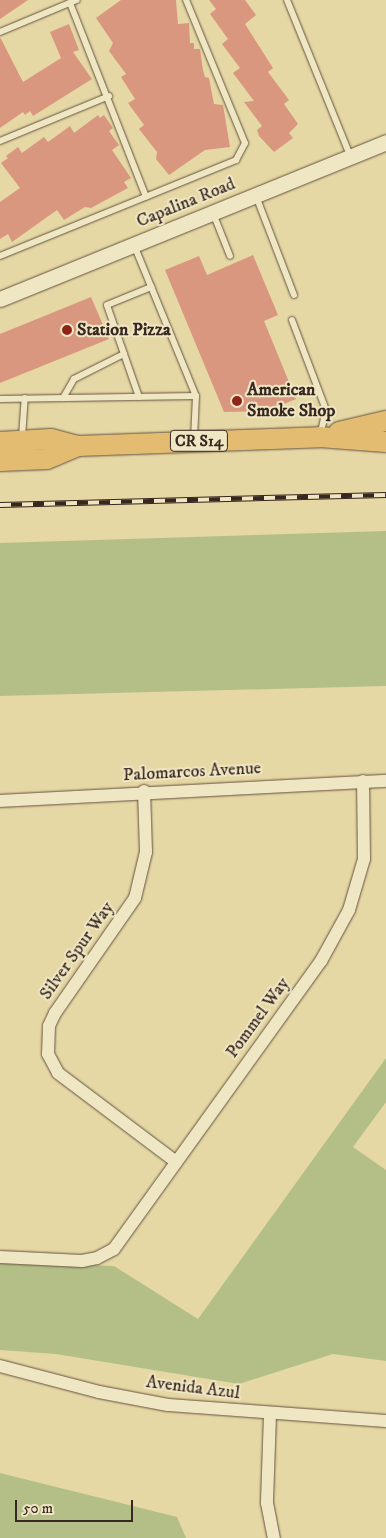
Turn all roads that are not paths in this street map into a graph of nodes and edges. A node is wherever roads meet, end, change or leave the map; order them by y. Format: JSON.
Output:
{"nodes":[{"id":1,"x":77,"y":0,"type":"edge"},
{"id":2,"x":186,"y":0,"type":"edge"},
{"id":3,"x":287,"y":0,"type":"edge"},
{"id":4,"x":70,"y":3,"type":"junction"},
{"id":5,"x":0,"y":32,"type":"edge"},
{"id":6,"x":108,"y":96,"type":"junction"},
{"id":7,"x":0,"y":141,"type":"edge"},
{"id":8,"x":386,"y":142,"type":"edge"},
{"id":9,"x":350,"y":157,"type":"junction"},
{"id":10,"x":256,"y":195,"type":"junction"},
{"id":11,"x":146,"y":197,"type":"junction"},
{"id":12,"x":213,"y":212,"type":"junction"},
{"id":13,"x":134,"y":244,"type":"junction"},
{"id":14,"x":0,"y":256,"type":"edge"},
{"id":15,"x":230,"y":256,"type":"dead end"},
{"id":16,"x":151,"y":287,"type":"junction"},
{"id":17,"x":294,"y":295,"type":"dead end"},
{"id":18,"x":0,"y":299,"type":"edge"},
{"id":19,"x":292,"y":320,"type":"dead end"},
{"id":20,"x":124,"y":354,"type":"junction"},
{"id":21,"x":196,"y":396,"type":"junction"},
{"id":22,"x":139,"y":397,"type":"junction"},
{"id":23,"x":25,"y":398,"type":"junction"},
{"id":24,"x":63,"y":398,"type":"junction"},
{"id":25,"x":0,"y":399,"type":"edge"},
{"id":26,"x":386,"y":421,"type":"edge"},
{"id":27,"x":320,"y":436,"type":"junction"},
{"id":28,"x":21,"y":441,"type":"junction"},
{"id":29,"x":194,"y":441,"type":"junction"},
{"id":30,"x":0,"y":442,"type":"edge"},
{"id":31,"x":386,"y":442,"type":"edge"},
{"id":32,"x":78,"y":446,"type":"junction"},
{"id":33,"x":0,"y":461,"type":"edge"},
{"id":34,"x":363,"y":781,"type":"junction"},
{"id":35,"x":386,"y":781,"type":"edge"},
{"id":36,"x":144,"y":791,"type":"junction"},
{"id":37,"x":0,"y":801,"type":"edge"},
{"id":38,"x":176,"y":1162,"type":"junction"},
{"id":39,"x":0,"y":1256,"type":"edge"},
{"id":40,"x":0,"y":1366,"type":"edge"},
{"id":41,"x":270,"y":1415,"type":"junction"},
{"id":42,"x":386,"y":1421,"type":"edge"},
{"id":43,"x":274,"y":1538,"type":"edge"}],
"edges":[{"from":1,"to":4,"type":"lane"},
{"from":2,"to":11,"type":"lane"},
{"from":3,"to":9,"type":"lane"},
{"from":4,"to":5,"type":"lane"},
{"from":4,"to":6,"type":"lane"},
{"from":6,"to":7,"type":"lane"},
{"from":6,"to":11,"type":"lane"},
{"from":8,"to":9,"type":"street","name":"Capalina Road"},
{"from":9,"to":10,"type":"street","name":"Capalina Road"},
{"from":10,"to":12,"type":"street","name":"Capalina Road"},
{"from":10,"to":17,"type":"lane"},
{"from":11,"to":14,"type":"lane"},
{"from":12,"to":13,"type":"street","name":"Capalina Road"},
{"from":12,"to":15,"type":"lane"},
{"from":13,"to":16,"type":"lane"},
{"from":13,"to":18,"type":"street","name":"Capalina Road"},
{"from":16,"to":20,"type":"lane"},
{"from":16,"to":21,"type":"lane"},
{"from":19,"to":27,"type":"lane"},
{"from":20,"to":22,"type":"lane"},
{"from":20,"to":24,"type":"lane"},
{"from":21,"to":22,"type":"lane"},
{"from":21,"to":29,"type":"lane"},
{"from":22,"to":24,"type":"lane"},
{"from":23,"to":24,"type":"lane"},
{"from":23,"to":25,"type":"lane"},
{"from":23,"to":28,"type":"lane"},
{"from":26,"to":27,"type":"main road","number":"CR S14"},
{"from":27,"to":29,"type":"main road","number":"CR S14"},
{"from":27,"to":31,"type":"main road","number":"CR S14"},
{"from":28,"to":30,"type":"main road","number":"CR S14"},
{"from":28,"to":32,"type":"main road","number":"CR S14"},
{"from":29,"to":32,"type":"main road","number":"CR S14"},
{"from":32,"to":33,"type":"main road","number":"CR S14"},
{"from":34,"to":35,"type":"street","name":"Palomarcos Avenue"},
{"from":34,"to":36,"type":"street","name":"Palomarcos Avenue"},
{"from":34,"to":38,"type":"street","name":"Pommel Way"},
{"from":36,"to":37,"type":"street","name":"Palomarcos Avenue"},
{"from":36,"to":38,"type":"street","name":"Silver Spur Way"},
{"from":38,"to":39,"type":"street","name":"Pommel Way"},
{"from":40,"to":41,"type":"street","name":"Avenida Azul"},
{"from":41,"to":42,"type":"street","name":"Avenida Azul"},
{"from":41,"to":43,"type":"street"}]}
